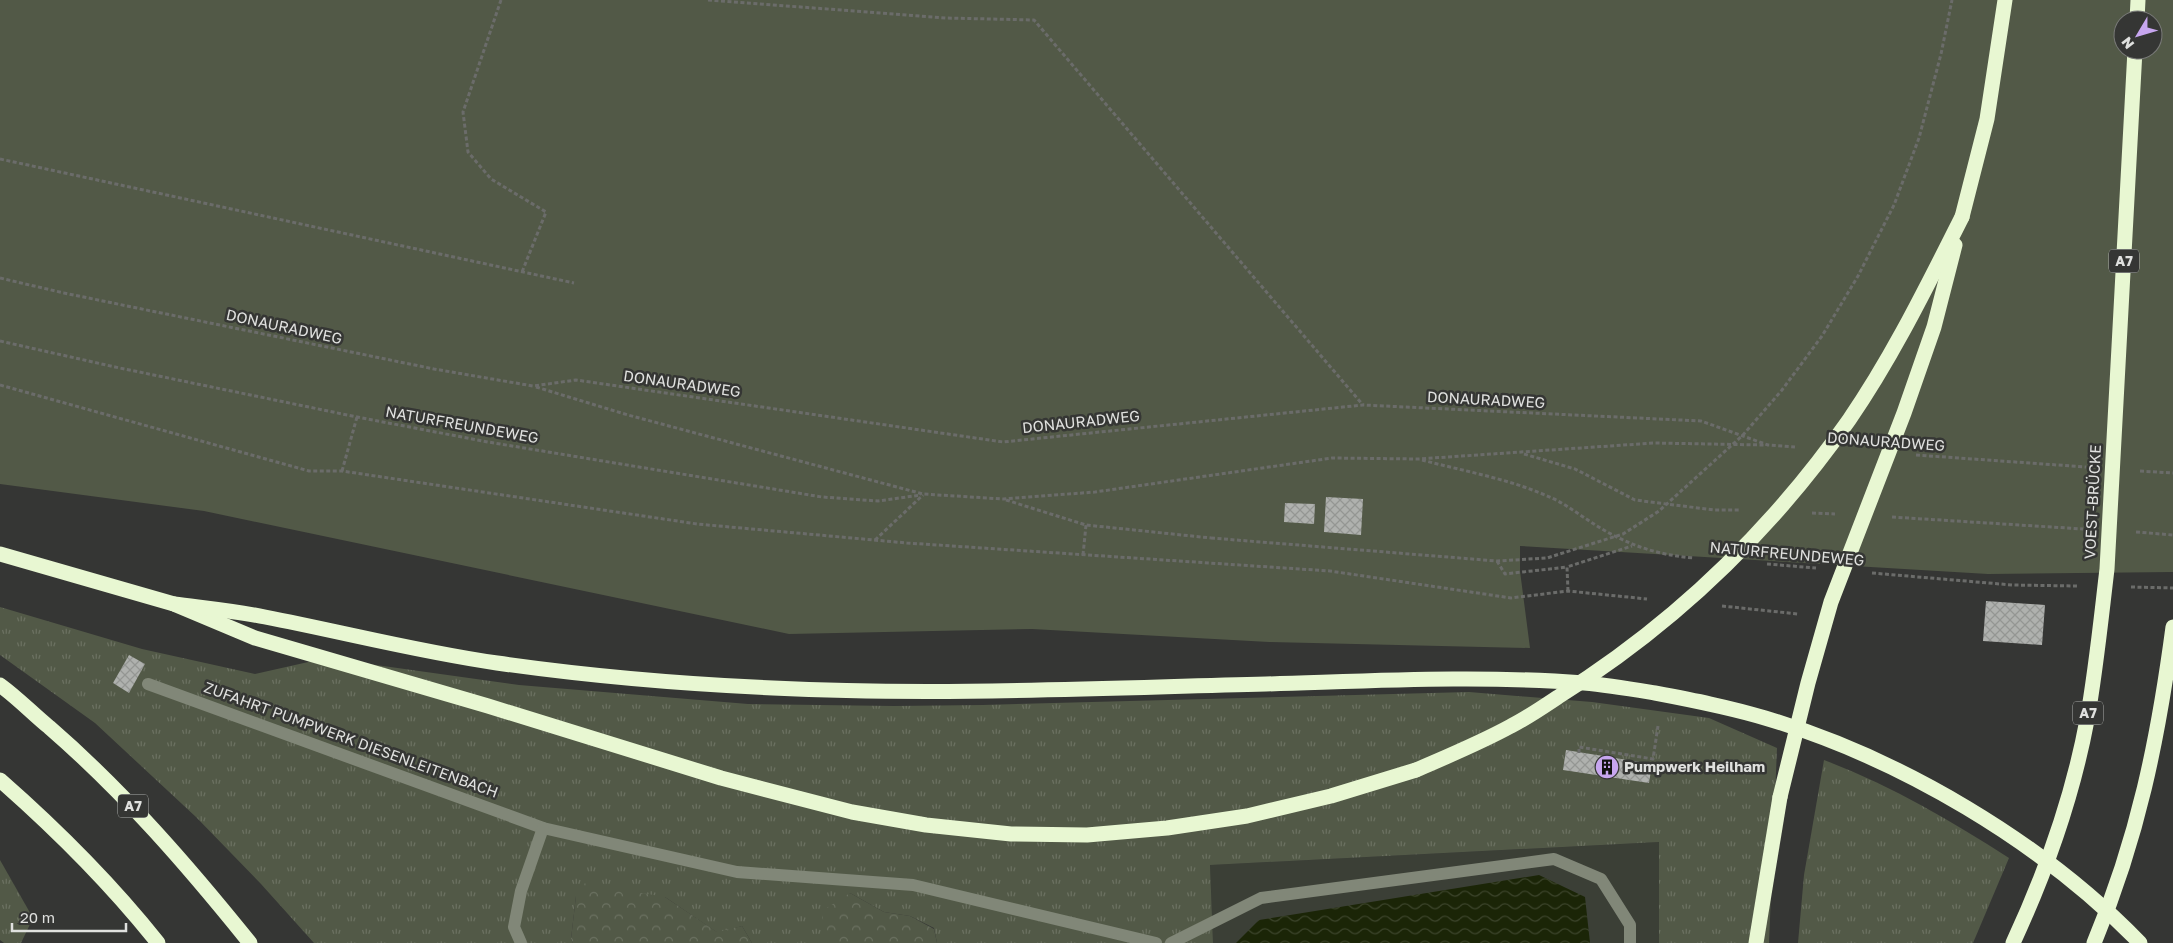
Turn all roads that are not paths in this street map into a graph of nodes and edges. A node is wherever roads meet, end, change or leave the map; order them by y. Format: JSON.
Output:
{"nodes":[{"id":1,"x":2005,"y":0,"type":"edge"},
{"id":2,"x":2134,"y":60,"type":"edge"},
{"id":3,"x":1962,"y":217,"type":"junction"},
{"id":4,"x":0,"y":554,"type":"edge"},
{"id":5,"x":174,"y":604,"type":"junction"},
{"id":6,"x":2173,"y":627,"type":"edge"},
{"id":7,"x":148,"y":684,"type":"dead end"},
{"id":8,"x":0,"y":685,"type":"edge"},
{"id":9,"x":0,"y":780,"type":"edge"},
{"id":10,"x":543,"y":828,"type":"junction"},
{"id":11,"x":158,"y":943,"type":"edge"},
{"id":12,"x":250,"y":943,"type":"edge"},
{"id":13,"x":521,"y":943,"type":"edge"},
{"id":14,"x":1156,"y":943,"type":"edge"},
{"id":15,"x":1171,"y":943,"type":"edge"},
{"id":16,"x":1630,"y":943,"type":"edge"},
{"id":17,"x":1756,"y":943,"type":"edge"},
{"id":18,"x":2013,"y":943,"type":"edge"},
{"id":19,"x":2094,"y":943,"type":"edge"},
{"id":20,"x":2140,"y":943,"type":"edge"}],
"edges":[{"from":1,"to":3,"type":"highway"},
{"from":2,"to":18,"type":"highway","name":"VOEST-BRÜCKE","number":"A7","bridge":true},
{"from":3,"to":5,"type":"highway","bridge":true},
{"from":3,"to":17,"type":"highway","bridge":true},
{"from":4,"to":5,"type":"highway"},
{"from":5,"to":20,"type":"highway"},
{"from":6,"to":19,"type":"highway","bridge":true},
{"from":7,"to":10,"type":"lane","name":"ZUFAHRT PUMPWERK DIESENLEITENBACH"},
{"from":8,"to":12,"type":"highway","number":"A7"},
{"from":9,"to":11,"type":"highway"},
{"from":10,"to":13,"type":"lane"},
{"from":10,"to":14,"type":"lane","name":"ZUFAHRT PUMPWERK DIESENLEITENBACH"},
{"from":15,"to":16,"type":"lane"}]}
